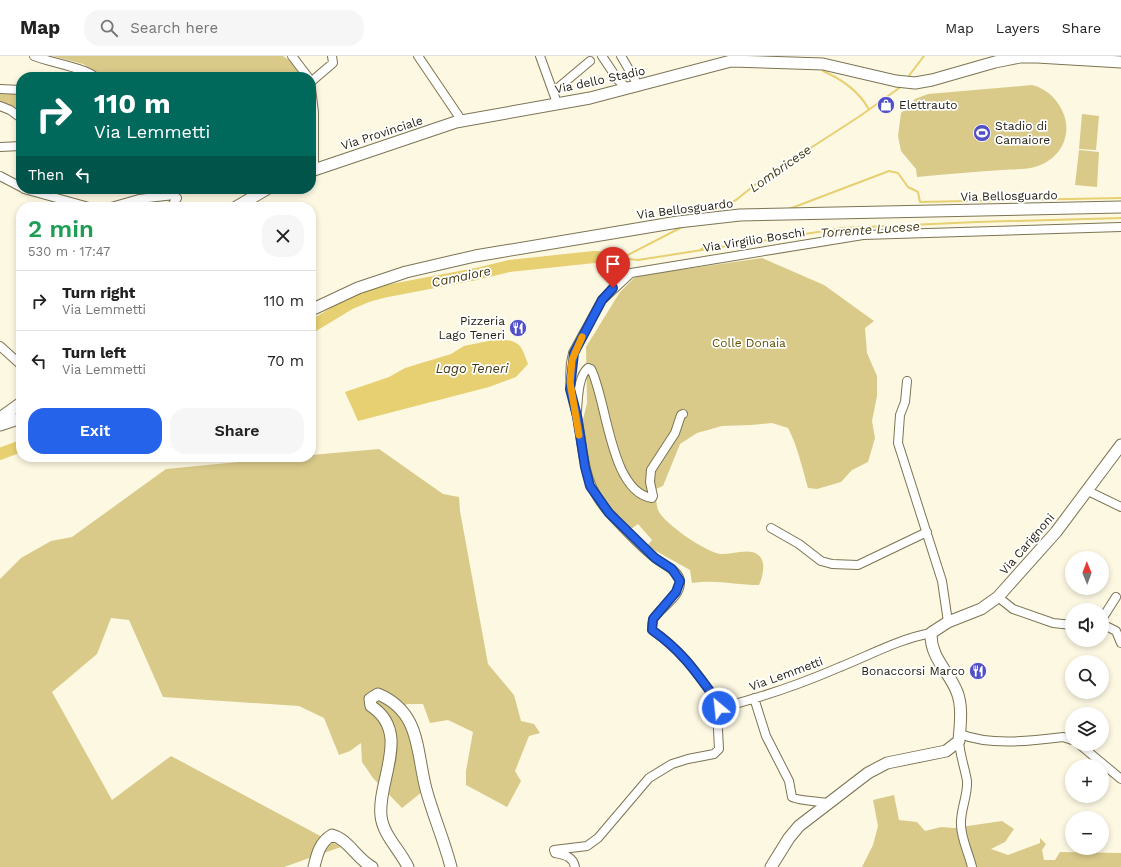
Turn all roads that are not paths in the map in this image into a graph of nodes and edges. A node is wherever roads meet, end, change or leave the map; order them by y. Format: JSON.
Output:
{"nodes":[{"id":1,"x":34,"y":56,"type":"edge"},
{"id":2,"x":292,"y":56,"type":"edge"},
{"id":3,"x":332,"y":56,"type":"edge"},
{"id":4,"x":418,"y":56,"type":"edge"},
{"id":5,"x":540,"y":56,"type":"edge"},
{"id":6,"x":602,"y":56,"type":"edge"},
{"id":7,"x":622,"y":56,"type":"edge"},
{"id":8,"x":1037,"y":56,"type":"edge"},
{"id":9,"x":731,"y":59,"type":"edge"},
{"id":10,"x":1000,"y":59,"type":"edge"},
{"id":11,"x":590,"y":62,"type":"dead end"},
{"id":12,"x":1121,"y":62,"type":"edge"},
{"id":13,"x":86,"y":72,"type":"edge"},
{"id":14,"x":303,"y":72,"type":"edge"},
{"id":15,"x":316,"y":77,"type":"edge"},
{"id":16,"x":638,"y":86,"type":"junction"},
{"id":17,"x":627,"y":88,"type":"junction"},
{"id":18,"x":0,"y":89,"type":"edge"},
{"id":19,"x":16,"y":90,"type":"edge"},
{"id":20,"x":555,"y":98,"type":"junction"},
{"id":21,"x":0,"y":106,"type":"edge"},
{"id":22,"x":16,"y":114,"type":"edge"},
{"id":23,"x":462,"y":121,"type":"junction"},
{"id":24,"x":16,"y":146,"type":"edge"},
{"id":25,"x":0,"y":147,"type":"edge"},
{"id":26,"x":316,"y":169,"type":"edge"},
{"id":27,"x":0,"y":176,"type":"edge"},
{"id":28,"x":16,"y":185,"type":"edge"},
{"id":29,"x":42,"y":194,"type":"edge"},
{"id":30,"x":258,"y":194,"type":"edge"},
{"id":31,"x":71,"y":202,"type":"edge"},
{"id":32,"x":128,"y":202,"type":"edge"},
{"id":33,"x":175,"y":202,"type":"edge"},
{"id":34,"x":245,"y":202,"type":"edge"},
{"id":35,"x":1121,"y":207,"type":"edge"},
{"id":36,"x":1121,"y":227,"type":"edge"},
{"id":37,"x":316,"y":308,"type":"edge"},
{"id":38,"x":0,"y":346,"type":"edge"},
{"id":39,"x":16,"y":360,"type":"edge"},
{"id":40,"x":907,"y":381,"type":"dead end"},
{"id":41,"x":16,"y":408,"type":"edge"},
{"id":42,"x":683,"y":414,"type":"dead end"},
{"id":43,"x":577,"y":416,"type":"junction"},
{"id":44,"x":0,"y":418,"type":"edge"},
{"id":45,"x":16,"y":419,"type":"edge"},
{"id":46,"x":0,"y":424,"type":"edge"},
{"id":47,"x":1121,"y":445,"type":"edge"},
{"id":48,"x":1088,"y":491,"type":"junction"},
{"id":49,"x":1121,"y":507,"type":"edge"},
{"id":50,"x":771,"y":528,"type":"dead end"},
{"id":51,"x":927,"y":532,"type":"junction"},
{"id":52,"x":998,"y":597,"type":"junction"},
{"id":53,"x":1116,"y":597,"type":"dead end"},
{"id":54,"x":1109,"y":608,"type":"edge"},
{"id":55,"x":948,"y":622,"type":"junction"},
{"id":56,"x":1065,"y":625,"type":"edge"},
{"id":57,"x":1109,"y":628,"type":"edge"},
{"id":58,"x":931,"y":633,"type":"junction"},
{"id":59,"x":1121,"y":643,"type":"edge"},
{"id":60,"x":754,"y":698,"type":"junction"},
{"id":61,"x":719,"y":708,"type":"junction"},
{"id":62,"x":959,"y":738,"type":"junction"},
{"id":63,"x":1065,"y":738,"type":"edge"},
{"id":64,"x":1087,"y":751,"type":"edge"},
{"id":65,"x":1121,"y":780,"type":"edge"},
{"id":66,"x":830,"y":803,"type":"junction"},
{"id":67,"x":314,"y":867,"type":"edge"},
{"id":68,"x":372,"y":867,"type":"edge"},
{"id":69,"x":408,"y":867,"type":"edge"},
{"id":70,"x":451,"y":867,"type":"edge"},
{"id":71,"x":575,"y":867,"type":"edge"},
{"id":72,"x":771,"y":867,"type":"edge"},
{"id":73,"x":972,"y":867,"type":"edge"}],
"edges":[{"from":1,"to":13,"type":"street"},
{"from":2,"to":14,"type":"street"},
{"from":3,"to":15,"type":"street"},
{"from":4,"to":23,"type":"street"},
{"from":5,"to":20,"type":"street"},
{"from":6,"to":17,"type":"street"},
{"from":7,"to":16,"type":"street"},
{"from":8,"to":10,"type":"street","name":"Via dello Stadio"},
{"from":8,"to":12,"type":"street","name":"Via dello Stadio"},
{"from":9,"to":10,"type":"street","name":"Via dello Stadio"},
{"from":9,"to":16,"type":"street","name":"Via dello Stadio"},
{"from":11,"to":20,"type":"street"},
{"from":16,"to":17,"type":"street","name":"Via dello Stadio"},
{"from":17,"to":20,"type":"street","name":"Via dello Stadio"},
{"from":18,"to":19,"type":"street"},
{"from":20,"to":23,"type":"street","name":"Via dello Stadio"},
{"from":21,"to":22,"type":"street"},
{"from":23,"to":26,"type":"street","name":"Via Provinciale"},
{"from":24,"to":25,"type":"street"},
{"from":27,"to":28,"type":"street"},
{"from":29,"to":31,"type":"street"},
{"from":30,"to":34,"type":"street"},
{"from":32,"to":33,"type":"street"},
{"from":35,"to":37,"type":"street","name":"Via Bellosguardo"},
{"from":36,"to":43,"type":"street","name":"Via Virgilio Boschi"},
{"from":38,"to":39,"type":"street"},
{"from":40,"to":51,"type":"street"},
{"from":41,"to":44,"type":"street"},
{"from":42,"to":43,"type":"street"},
{"from":43,"to":61,"type":"street"},
{"from":45,"to":46,"type":"street"},
{"from":47,"to":48,"type":"street","name":"Via Carignoni"},
{"from":48,"to":49,"type":"street"},
{"from":48,"to":52,"type":"street","name":"Via Carignoni"},
{"from":50,"to":51,"type":"street"},
{"from":51,"to":55,"type":"street"},
{"from":52,"to":55,"type":"street","name":"Via Carignoni"},
{"from":52,"to":56,"type":"street"},
{"from":53,"to":54,"type":"street"},
{"from":55,"to":58,"type":"street","name":"Via Carignoni"},
{"from":57,"to":59,"type":"street"},
{"from":58,"to":60,"type":"street","name":"Via Lemmetti"},
{"from":58,"to":62,"type":"street"},
{"from":60,"to":61,"type":"street","name":"Via Lemmetti"},
{"from":60,"to":66,"type":"street"},
{"from":61,"to":71,"type":"street"},
{"from":62,"to":63,"type":"street"},
{"from":62,"to":66,"type":"street"},
{"from":62,"to":73,"type":"street"},
{"from":64,"to":65,"type":"street"},
{"from":66,"to":72,"type":"street"},
{"from":67,"to":68,"type":"street"},
{"from":69,"to":70,"type":"street"}]}
